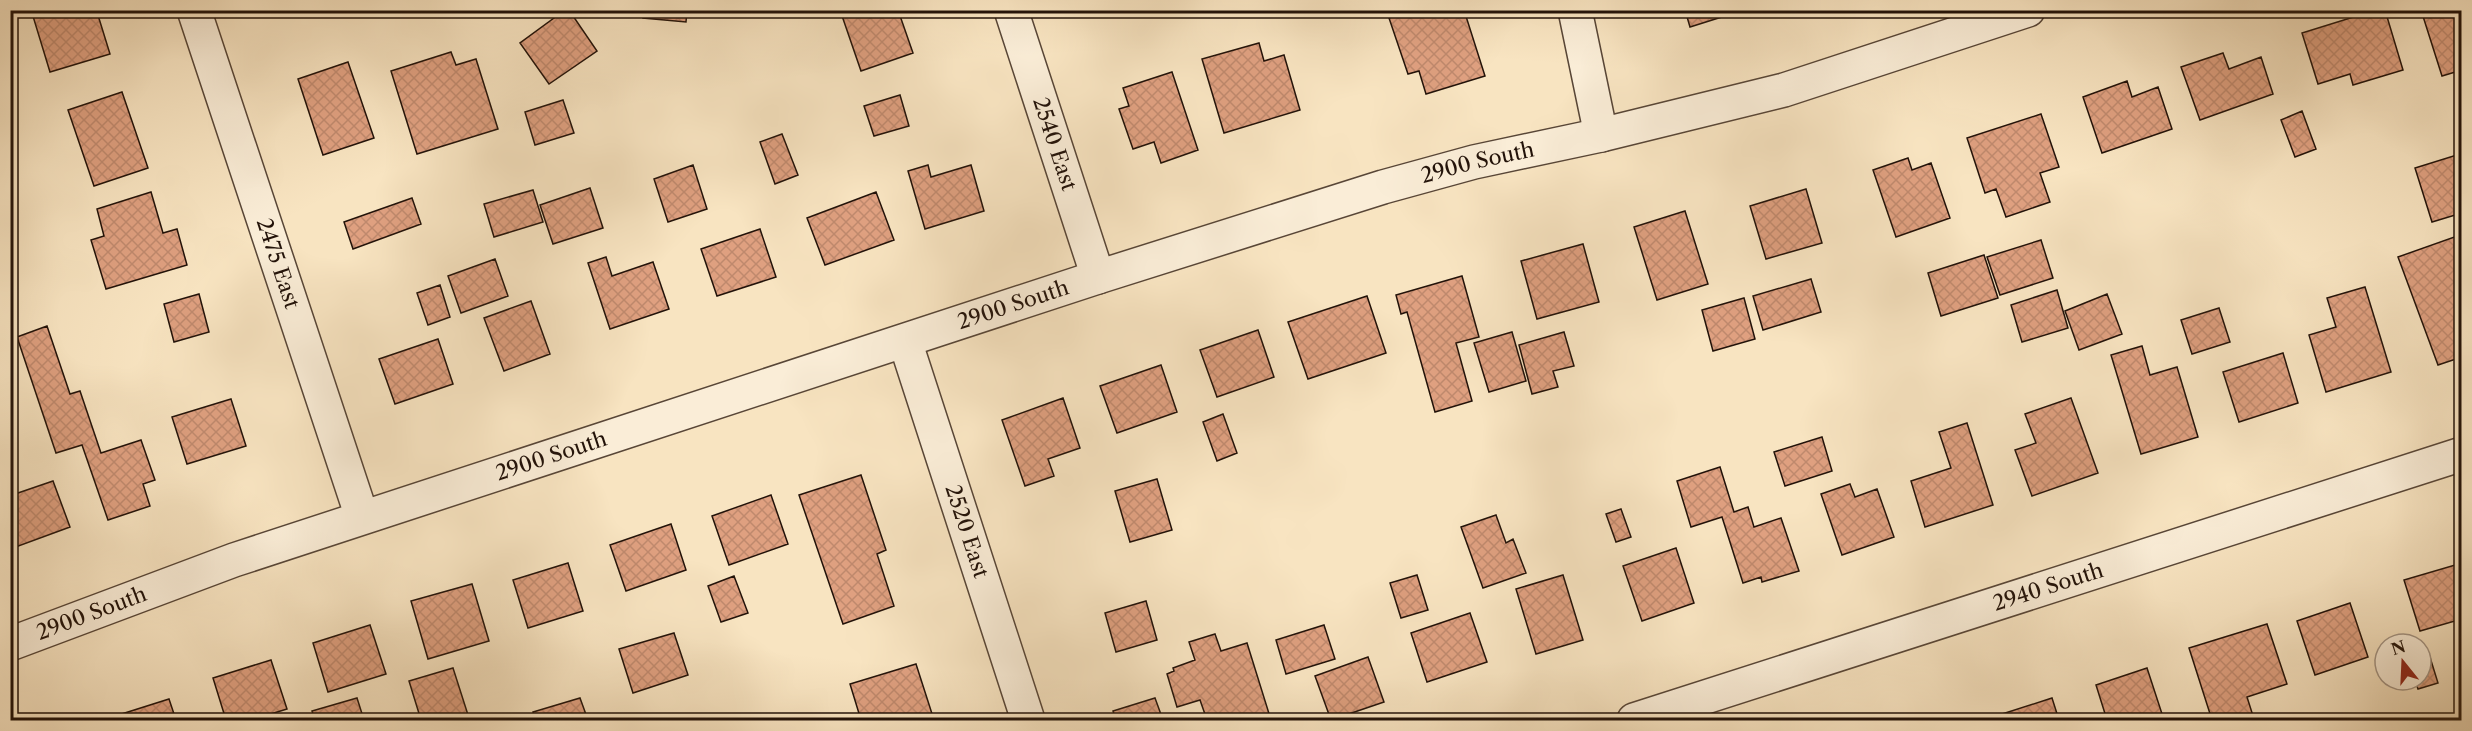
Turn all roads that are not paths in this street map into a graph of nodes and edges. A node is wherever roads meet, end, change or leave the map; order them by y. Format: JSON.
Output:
{"nodes":[{"id":1,"x":194,"y":10,"type":"edge"},
{"id":2,"x":1011,"y":10,"type":"edge"},
{"id":3,"x":1575,"y":10,"type":"edge"},
{"id":4,"x":2028,"y":10,"type":"edge"},
{"id":5,"x":1601,"y":135,"type":"junction"},
{"id":6,"x":1098,"y":277,"type":"junction"},
{"id":7,"x":905,"y":341,"type":"junction"},
{"id":8,"x":2462,"y":454,"type":"edge"},
{"id":9,"x":362,"y":517,"type":"junction"},
{"id":10,"x":10,"y":644,"type":"edge"},
{"id":11,"x":1028,"y":720,"type":"edge"},
{"id":12,"x":1634,"y":720,"type":"edge"}],
"edges":[{"from":1,"to":9,"type":"street","name":"2475 East"},
{"from":2,"to":6,"type":"street","name":"2540 East"},
{"from":3,"to":5,"type":"street"},
{"from":4,"to":5,"type":"street","name":"2900 South"},
{"from":5,"to":6,"type":"street","name":"2900 South"},
{"from":6,"to":7,"type":"street","name":"2900 South"},
{"from":7,"to":9,"type":"street","name":"2900 South"},
{"from":7,"to":11,"type":"street","name":"2520 East"},
{"from":8,"to":12,"type":"street","name":"2940 South"},
{"from":9,"to":10,"type":"street","name":"2900 South"}]}
